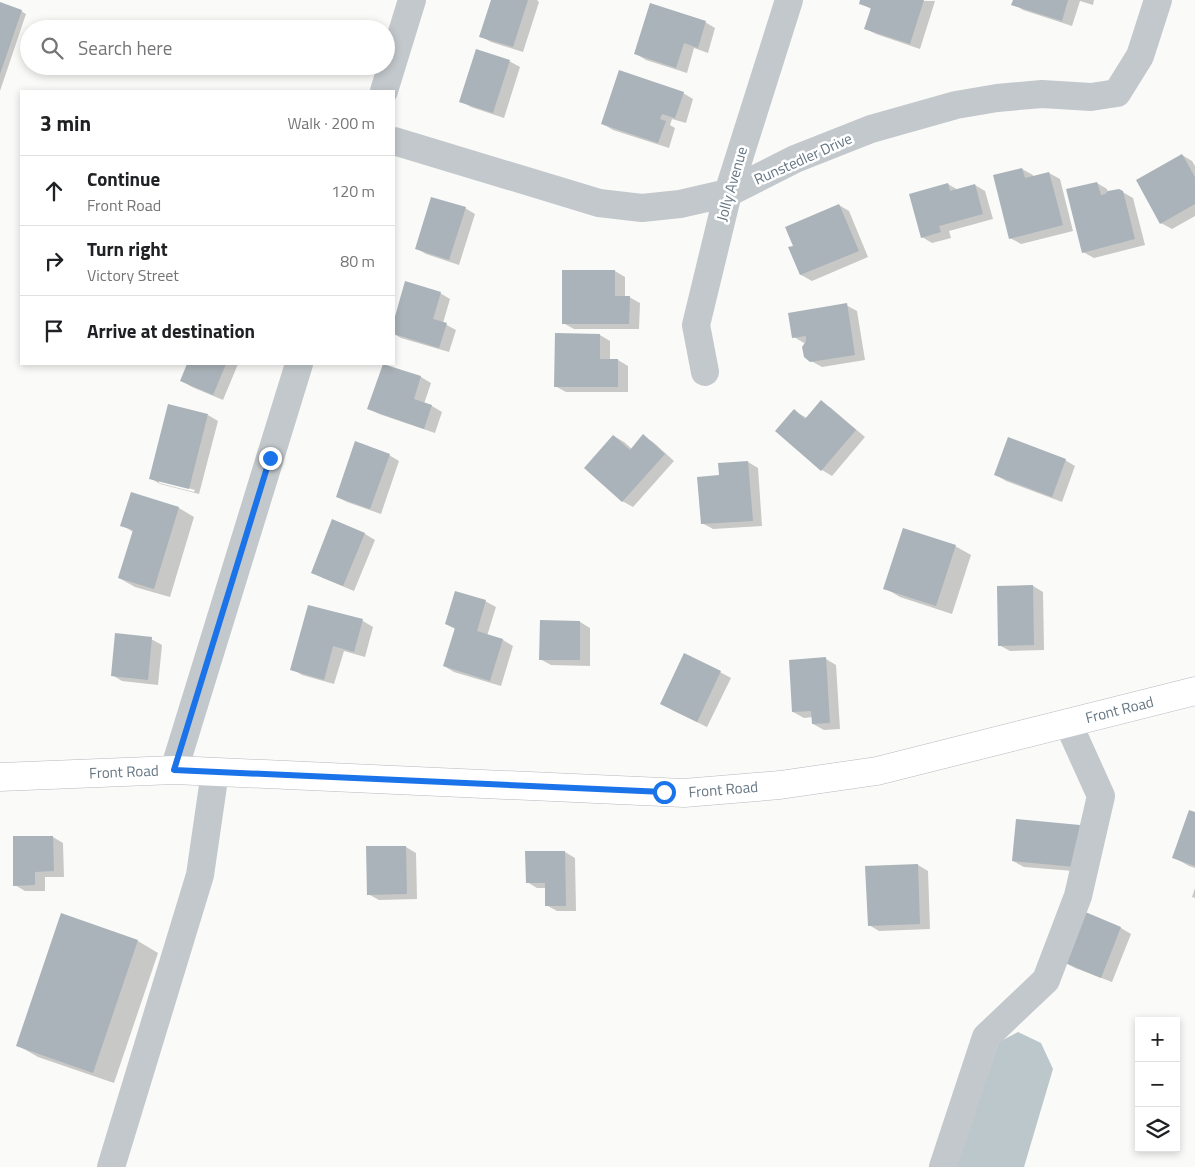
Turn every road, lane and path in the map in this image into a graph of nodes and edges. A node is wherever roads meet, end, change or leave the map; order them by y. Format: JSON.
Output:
{"nodes":[{"id":1,"x":412,"y":0,"type":"edge"},
{"id":2,"x":789,"y":0,"type":"edge"},
{"id":3,"x":1158,"y":0,"type":"edge"},
{"id":4,"x":395,"y":55,"type":"edge"},
{"id":5,"x":389,"y":75,"type":"edge"},
{"id":6,"x":384,"y":90,"type":"edge"},
{"id":7,"x":395,"y":141,"type":"edge"},
{"id":8,"x":728,"y":193,"type":"junction"},
{"id":9,"x":299,"y":365,"type":"edge"},
{"id":10,"x":705,"y":372,"type":"dead end"},
{"id":11,"x":1195,"y":690,"type":"edge"},
{"id":12,"x":1068,"y":723,"type":"junction"},
{"id":13,"x":174,"y":770,"type":"junction"},
{"id":14,"x":215,"y":772,"type":"junction"},
{"id":15,"x":0,"y":777,"type":"edge"},
{"id":16,"x":111,"y":1167,"type":"edge"},
{"id":17,"x":943,"y":1167,"type":"edge"}],
"edges":[{"from":1,"to":4,"type":"street"},
{"from":2,"to":8,"type":"street","name":"Jolly Avenue"},
{"from":3,"to":8,"type":"street","name":"Runstedler Drive"},
{"from":5,"to":6,"type":"street"},
{"from":7,"to":8,"type":"street","name":"Runstedler Drive"},
{"from":8,"to":10,"type":"street","name":"Jolly Avenue"},
{"from":9,"to":13,"type":"street"},
{"from":11,"to":12,"type":"main road","name":"Front Road"},
{"from":12,"to":14,"type":"main road","name":"Front Road"},
{"from":12,"to":17,"type":"street"},
{"from":13,"to":14,"type":"main road","name":"Front Road"},
{"from":13,"to":15,"type":"main road","name":"Front Road"},
{"from":14,"to":16,"type":"street"}]}
